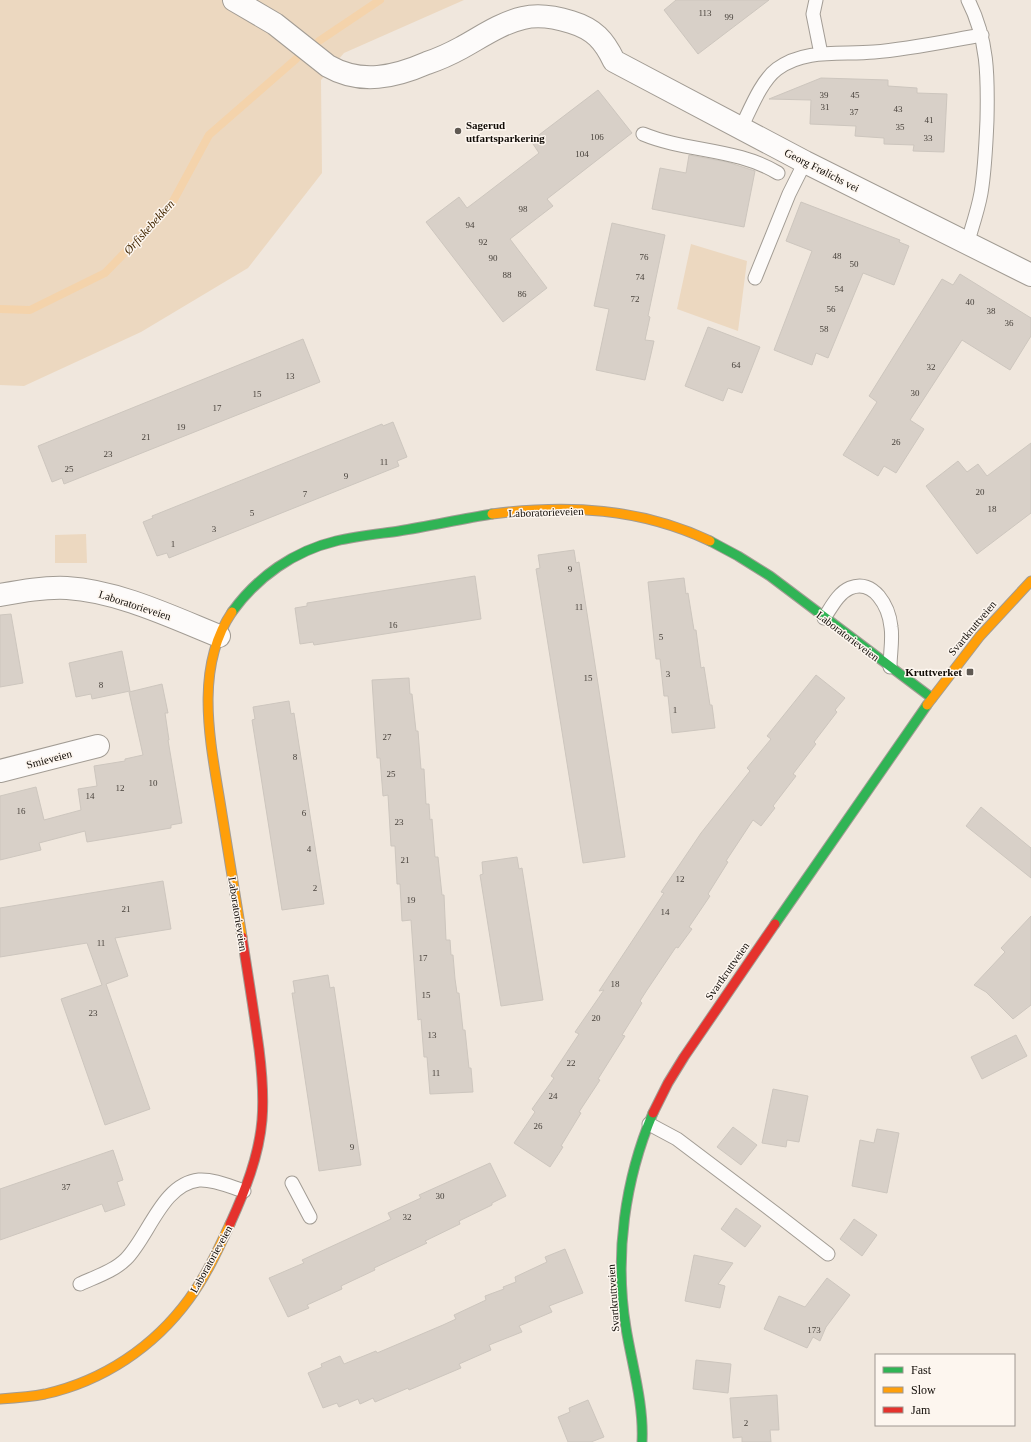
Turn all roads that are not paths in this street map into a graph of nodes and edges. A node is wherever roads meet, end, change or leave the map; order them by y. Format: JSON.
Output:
{"nodes":[{"id":1,"x":234,"y":0,"type":"edge"},
{"id":2,"x":816,"y":0,"type":"edge"},
{"id":3,"x":968,"y":0,"type":"edge"},
{"id":4,"x":982,"y":35,"type":"junction"},
{"id":5,"x":821,"y":54,"type":"junction"},
{"id":6,"x":741,"y":128,"type":"junction"},
{"id":7,"x":643,"y":134,"type":"dead end"},
{"id":8,"x":805,"y":162,"type":"junction"},
{"id":9,"x":778,"y":173,"type":"dead end"},
{"id":10,"x":967,"y":244,"type":"junction"},
{"id":11,"x":1031,"y":274,"type":"edge"},
{"id":12,"x":755,"y":278,"type":"dead end"},
{"id":13,"x":1031,"y":581,"type":"edge"},
{"id":14,"x":0,"y":595,"type":"edge"},
{"id":15,"x":824,"y":618,"type":"junction"},
{"id":16,"x":219,"y":636,"type":"junction"},
{"id":17,"x":890,"y":667,"type":"junction"},
{"id":18,"x":932,"y":698,"type":"junction"},
{"id":19,"x":98,"y":746,"type":"dead end"},
{"id":20,"x":0,"y":771,"type":"edge"},
{"id":21,"x":648,"y":1124,"type":"junction"},
{"id":22,"x":292,"y":1183,"type":"dead end"},
{"id":23,"x":244,"y":1191,"type":"junction"},
{"id":24,"x":310,"y":1217,"type":"dead end"},
{"id":25,"x":828,"y":1254,"type":"dead end"},
{"id":26,"x":80,"y":1284,"type":"dead end"},
{"id":27,"x":0,"y":1399,"type":"edge"},
{"id":28,"x":642,"y":1442,"type":"edge"}],
"edges":[{"from":1,"to":6,"type":"street","name":"Georg Frølichs vei"},
{"from":2,"to":5,"type":"lane"},
{"from":3,"to":4,"type":"lane"},
{"from":4,"to":5,"type":"lane"},
{"from":4,"to":10,"type":"lane"},
{"from":5,"to":6,"type":"lane"},
{"from":6,"to":8,"type":"street","name":"Georg Frølichs vei"},
{"from":7,"to":9,"type":"lane"},
{"from":8,"to":10,"type":"street","name":"Georg Frølichs vei"},
{"from":8,"to":12,"type":"lane"},
{"from":10,"to":11,"type":"street","name":"Georg Frølichs vei"},
{"from":13,"to":18,"type":"street","name":"Svartkruttveien"},
{"from":14,"to":16,"type":"street","name":"Laboratorieveien"},
{"from":15,"to":16,"type":"street","name":"Laboratorieveien"},
{"from":15,"to":17,"type":"street","name":"Laboratorieveien"},
{"from":15,"to":17,"type":"lane"},
{"from":16,"to":23,"type":"street","name":"Laboratorieveien"},
{"from":17,"to":18,"type":"street","name":"Laboratorieveien"},
{"from":18,"to":21,"type":"street","name":"Svartkruttveien"},
{"from":19,"to":20,"type":"street","name":"Smieveien"},
{"from":21,"to":25,"type":"lane"},
{"from":21,"to":28,"type":"street","name":"Svartkruttveien"},
{"from":22,"to":24,"type":"lane"},
{"from":23,"to":26,"type":"lane"},
{"from":23,"to":27,"type":"street","name":"Laboratorieveien"}]}
